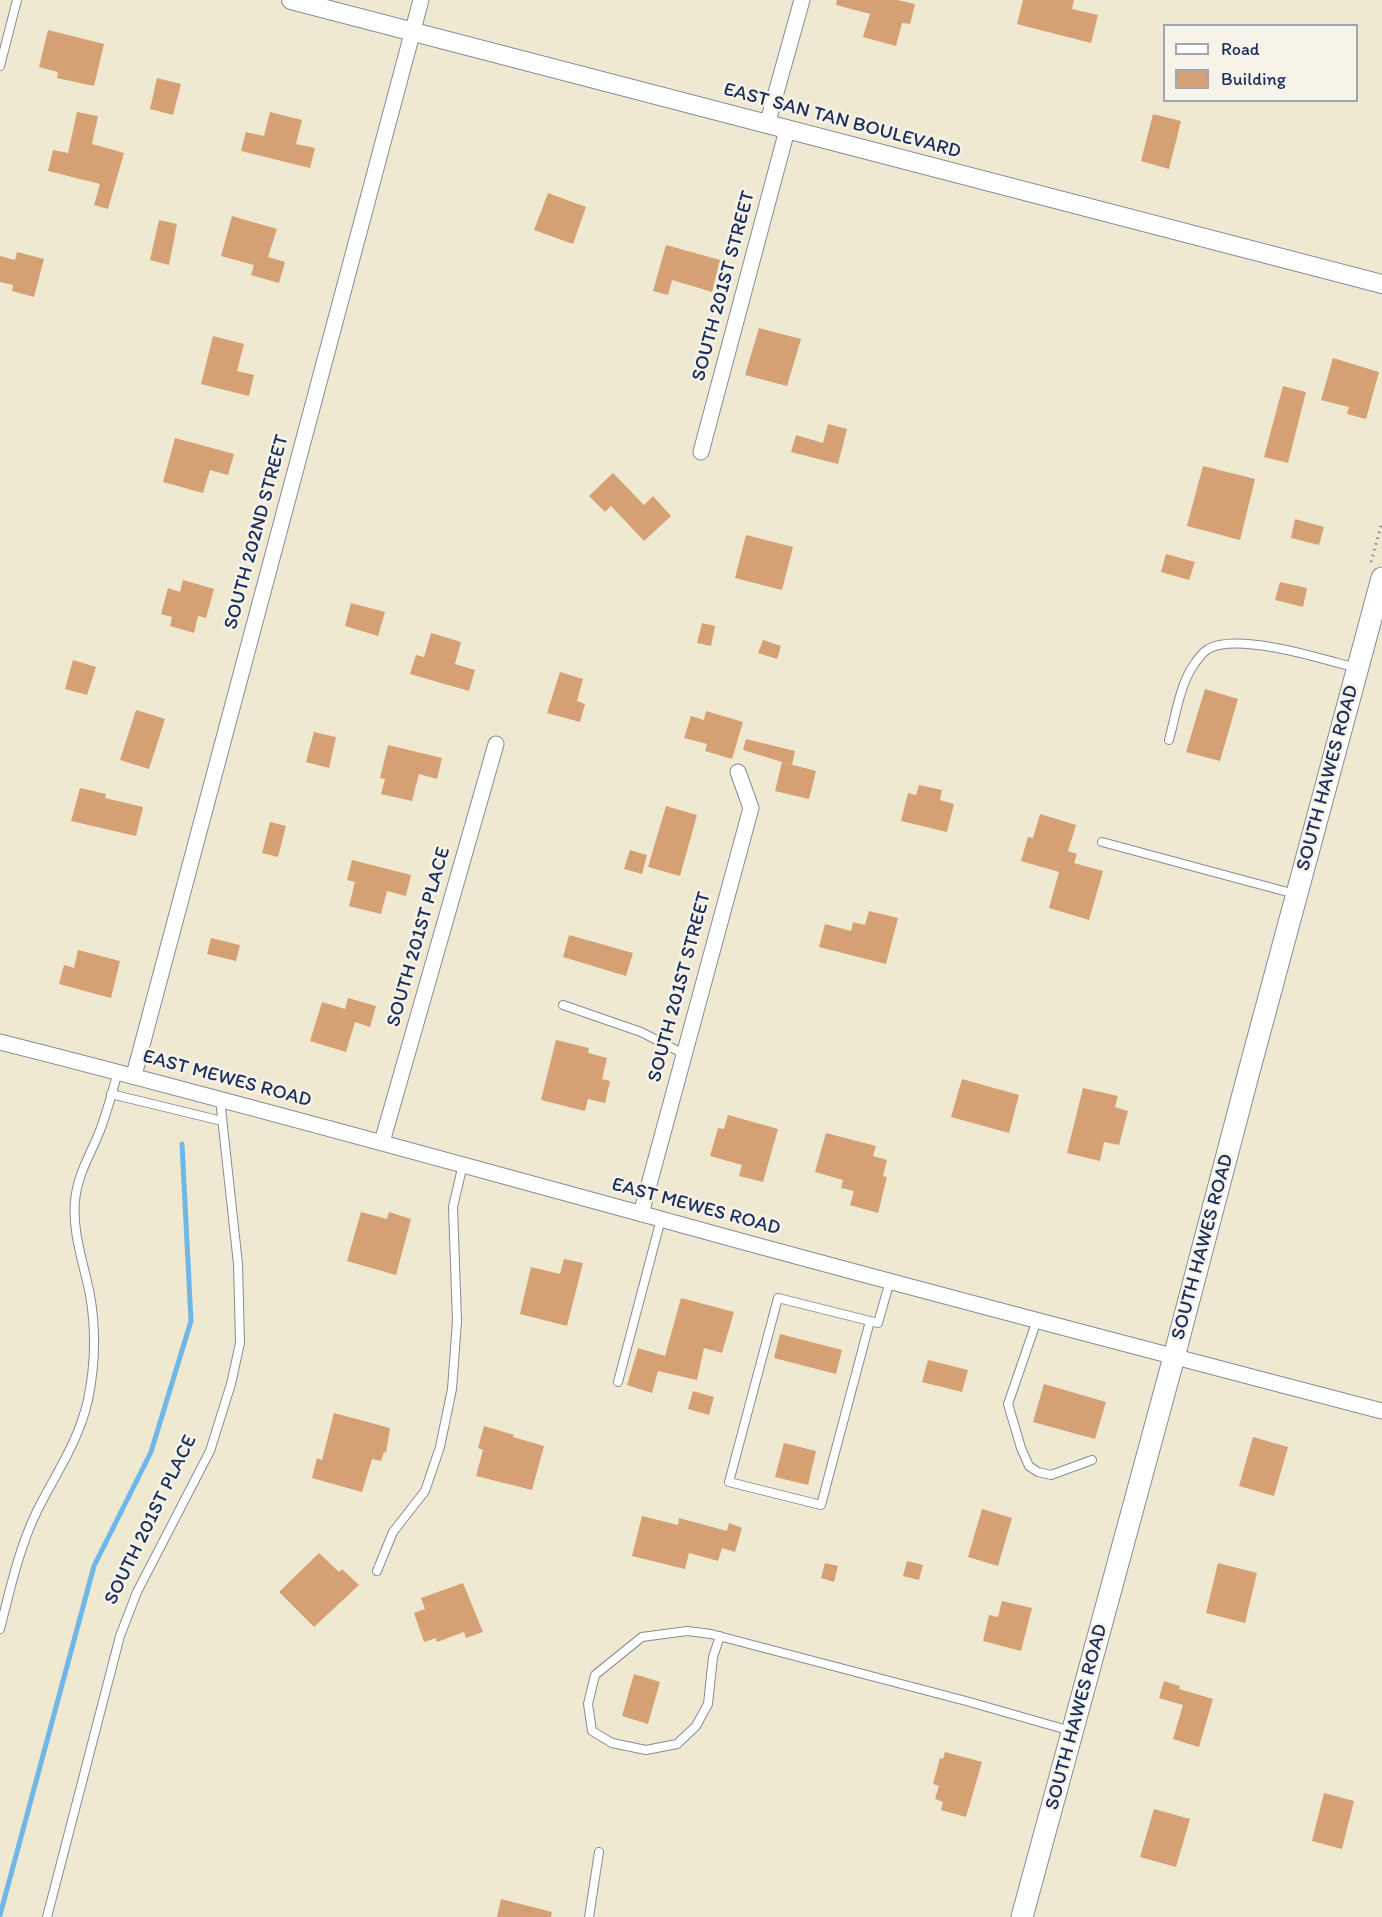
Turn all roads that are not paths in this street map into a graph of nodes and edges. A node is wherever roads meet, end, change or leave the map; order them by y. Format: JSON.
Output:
{"nodes":[{"id":1,"x":18,"y":0,"type":"edge"},
{"id":2,"x":291,"y":0,"type":"edge"},
{"id":3,"x":421,"y":0,"type":"edge"},
{"id":4,"x":802,"y":0,"type":"edge"},
{"id":5,"x":412,"y":32,"type":"junction"},
{"id":6,"x":0,"y":66,"type":"edge"},
{"id":7,"x":767,"y":124,"type":"junction"},
{"id":8,"x":787,"y":130,"type":"junction"},
{"id":9,"x":1382,"y":284,"type":"edge"},
{"id":10,"x":701,"y":452,"type":"dead end"},
{"id":11,"x":1382,"y":578,"type":"edge"},
{"id":12,"x":1358,"y":668,"type":"junction"},
{"id":13,"x":1169,"y":740,"type":"dead end"},
{"id":14,"x":496,"y":744,"type":"dead end"},
{"id":15,"x":738,"y":772,"type":"dead end"},
{"id":16,"x":1102,"y":842,"type":"dead end"},
{"id":17,"x":1296,"y":894,"type":"junction"},
{"id":18,"x":562,"y":1005,"type":"dead end"},
{"id":19,"x":0,"y":1042,"type":"edge"},
{"id":20,"x":684,"y":1054,"type":"junction"},
{"id":21,"x":118,"y":1072,"type":"junction"},
{"id":22,"x":134,"y":1075,"type":"junction"},
{"id":23,"x":111,"y":1094,"type":"junction"},
{"id":24,"x":220,"y":1099,"type":"junction"},
{"id":25,"x":222,"y":1121,"type":"junction"},
{"id":26,"x":382,"y":1142,"type":"junction"},
{"id":27,"x":463,"y":1164,"type":"junction"},
{"id":28,"x":641,"y":1214,"type":"junction"},
{"id":29,"x":661,"y":1220,"type":"junction"},
{"id":30,"x":890,"y":1281,"type":"junction"},
{"id":31,"x":1037,"y":1320,"type":"junction"},
{"id":32,"x":870,"y":1321,"type":"junction"},
{"id":33,"x":1174,"y":1357,"type":"junction"},
{"id":34,"x":618,"y":1382,"type":"dead end"},
{"id":35,"x":1382,"y":1411,"type":"edge"},
{"id":36,"x":1092,"y":1460,"type":"dead end"},
{"id":37,"x":377,"y":1571,"type":"dead end"},
{"id":38,"x":0,"y":1629,"type":"edge"},
{"id":39,"x":720,"y":1636,"type":"junction"},
{"id":40,"x":1073,"y":1731,"type":"junction"},
{"id":41,"x":599,"y":1852,"type":"dead end"},
{"id":42,"x":47,"y":1917,"type":"edge"},
{"id":43,"x":589,"y":1917,"type":"edge"},
{"id":44,"x":1022,"y":1917,"type":"edge"}],
"edges":[{"from":1,"to":6,"type":"lane"},
{"from":2,"to":5,"type":"street","name":"EAST SAN TAN BOULEVARD"},
{"from":3,"to":5,"type":"street","name":"SOUTH 202ND STREET"},
{"from":4,"to":7,"type":"street"},
{"from":5,"to":7,"type":"street","name":"EAST SAN TAN BOULEVARD"},
{"from":5,"to":22,"type":"street","name":"SOUTH 202ND STREET"},
{"from":7,"to":8,"type":"street","name":"EAST SAN TAN BOULEVARD"},
{"from":8,"to":9,"type":"street","name":"EAST SAN TAN BOULEVARD"},
{"from":8,"to":10,"type":"street","name":"SOUTH 201ST STREET"},
{"from":11,"to":12,"type":"main road","name":"SOUTH HAWES ROAD"},
{"from":12,"to":13,"type":"lane"},
{"from":12,"to":17,"type":"main road","name":"SOUTH HAWES ROAD"},
{"from":14,"to":26,"type":"street","name":"SOUTH 201ST PLACE"},
{"from":15,"to":20,"type":"street","name":"SOUTH 201ST STREET"},
{"from":16,"to":17,"type":"lane"},
{"from":17,"to":33,"type":"main road","name":"SOUTH HAWES ROAD"},
{"from":18,"to":20,"type":"lane"},
{"from":19,"to":21,"type":"street","name":"EAST MEWES ROAD"},
{"from":20,"to":28,"type":"street","name":"SOUTH 201ST STREET"},
{"from":21,"to":22,"type":"street","name":"EAST MEWES ROAD"},
{"from":21,"to":23,"type":"lane"},
{"from":22,"to":24,"type":"street","name":"EAST MEWES ROAD"},
{"from":23,"to":25,"type":"lane"},
{"from":23,"to":38,"type":"lane"},
{"from":24,"to":25,"type":"lane","name":"SOUTH 201ST PLACE"},
{"from":24,"to":26,"type":"street","name":"EAST MEWES ROAD"},
{"from":25,"to":42,"type":"lane","name":"SOUTH 201ST PLACE"},
{"from":26,"to":27,"type":"street","name":"EAST MEWES ROAD"},
{"from":27,"to":28,"type":"street","name":"EAST MEWES ROAD"},
{"from":27,"to":37,"type":"lane"},
{"from":28,"to":29,"type":"street","name":"EAST MEWES ROAD"},
{"from":29,"to":30,"type":"street","name":"EAST MEWES ROAD"},
{"from":29,"to":34,"type":"lane"},
{"from":30,"to":31,"type":"street","name":"EAST MEWES ROAD"},
{"from":30,"to":32,"type":"lane"},
{"from":31,"to":33,"type":"street","name":"EAST MEWES ROAD"},
{"from":31,"to":36,"type":"lane"},
{"from":32,"to":32,"type":"lane"},
{"from":33,"to":35,"type":"street","name":"EAST MEWES ROAD"},
{"from":33,"to":40,"type":"main road","name":"SOUTH HAWES ROAD"},
{"from":39,"to":39,"type":"lane"},
{"from":39,"to":40,"type":"lane"},
{"from":40,"to":44,"type":"main road","name":"SOUTH HAWES ROAD"},
{"from":41,"to":43,"type":"lane"}]}
